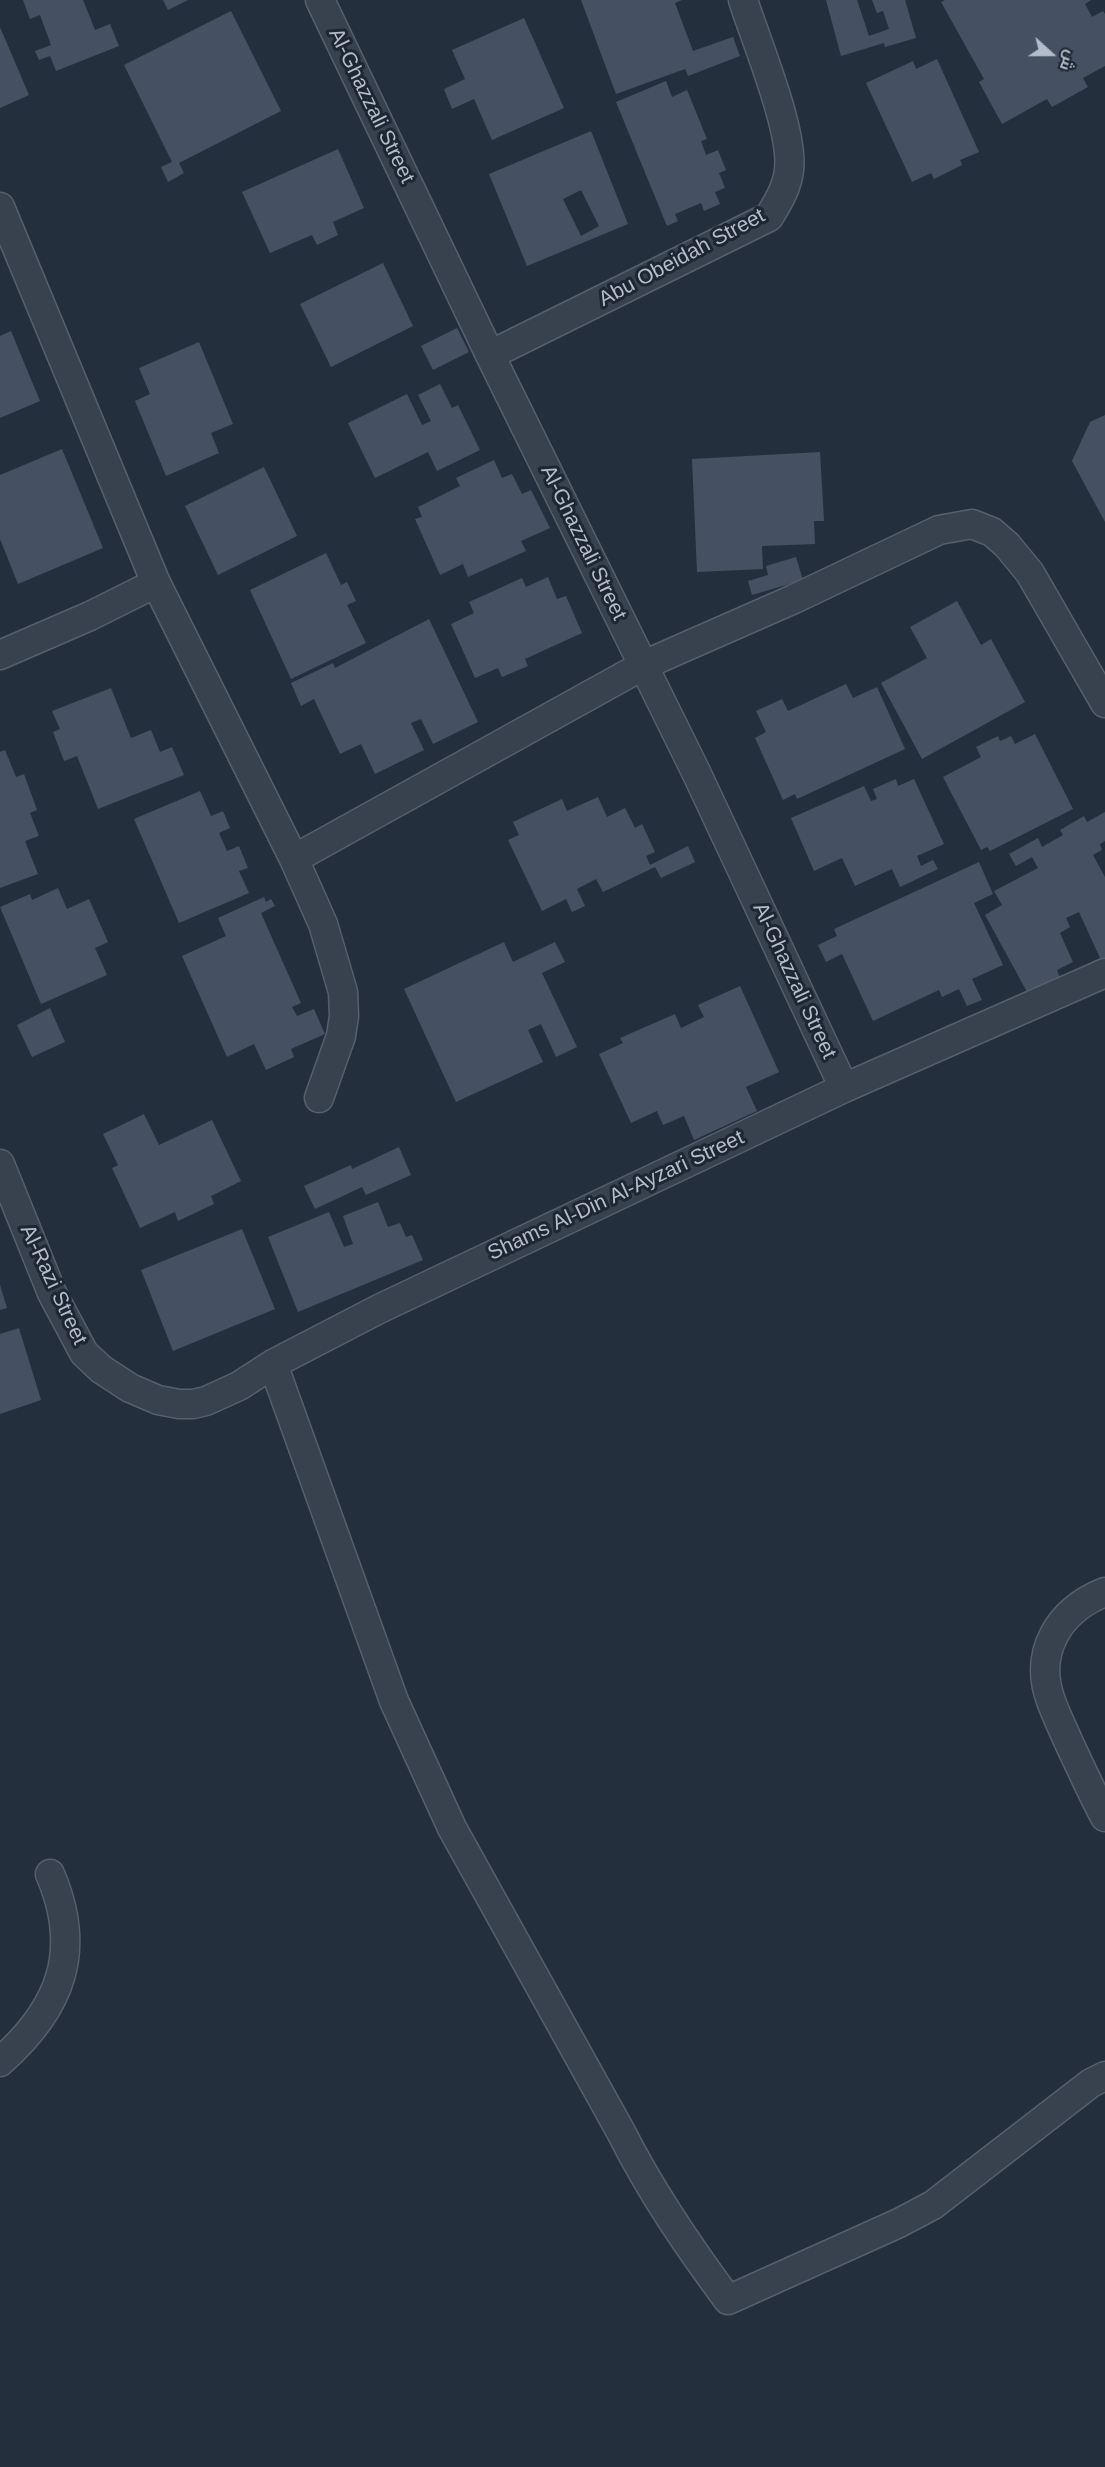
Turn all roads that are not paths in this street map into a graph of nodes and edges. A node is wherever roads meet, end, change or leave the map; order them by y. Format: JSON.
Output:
{"nodes":[{"id":1,"x":320,"y":0,"type":"edge"},
{"id":2,"x":743,"y":0,"type":"edge"},
{"id":3,"x":0,"y":207,"type":"edge"},
{"id":4,"x":490,"y":355,"type":"junction"},
{"id":5,"x":156,"y":583,"type":"junction"},
{"id":6,"x":0,"y":655,"type":"edge"},
{"id":7,"x":644,"y":665,"type":"junction"},
{"id":8,"x":1105,"y":703,"type":"edge"},
{"id":9,"x":294,"y":859,"type":"junction"},
{"id":10,"x":1105,"y":974,"type":"edge"},
{"id":11,"x":844,"y":1088,"type":"junction"},
{"id":12,"x":319,"y":1098,"type":"dead end"},
{"id":13,"x":0,"y":1164,"type":"edge"},
{"id":14,"x":273,"y":1364,"type":"junction"},
{"id":15,"x":130,"y":1388,"type":"joint"},
{"id":16,"x":1105,"y":1592,"type":"edge"},
{"id":17,"x":1105,"y":1817,"type":"edge"},
{"id":18,"x":50,"y":1874,"type":"dead end"},
{"id":19,"x":0,"y":2062,"type":"edge"},
{"id":20,"x":1105,"y":2076,"type":"edge"}],
"edges":[{"from":1,"to":4,"type":"street","name":"Al-Ghazzali Street"},
{"from":2,"to":4,"type":"street","name":"Abu Obeidah Street"},
{"from":3,"to":5,"type":"street"},
{"from":4,"to":7,"type":"street","name":"Al-Ghazzali Street"},
{"from":5,"to":6,"type":"street"},
{"from":5,"to":9,"type":"street"},
{"from":7,"to":8,"type":"street"},
{"from":7,"to":9,"type":"street"},
{"from":7,"to":11,"type":"street","name":"Al-Ghazzali Street"},
{"from":9,"to":12,"type":"street"},
{"from":10,"to":11,"type":"street","name":"Shams Al-Din Al-Ayzari Street"},
{"from":11,"to":14,"type":"street","name":"Shams Al-Din Al-Ayzari Street"},
{"from":13,"to":15,"type":"street","name":"Al-Razi Street"},
{"from":14,"to":15,"type":"street","name":"Shams Al-Din Al-Ayzari Street"},
{"from":14,"to":20,"type":"street"},
{"from":16,"to":17,"type":"street"},
{"from":18,"to":19,"type":"street"}]}
